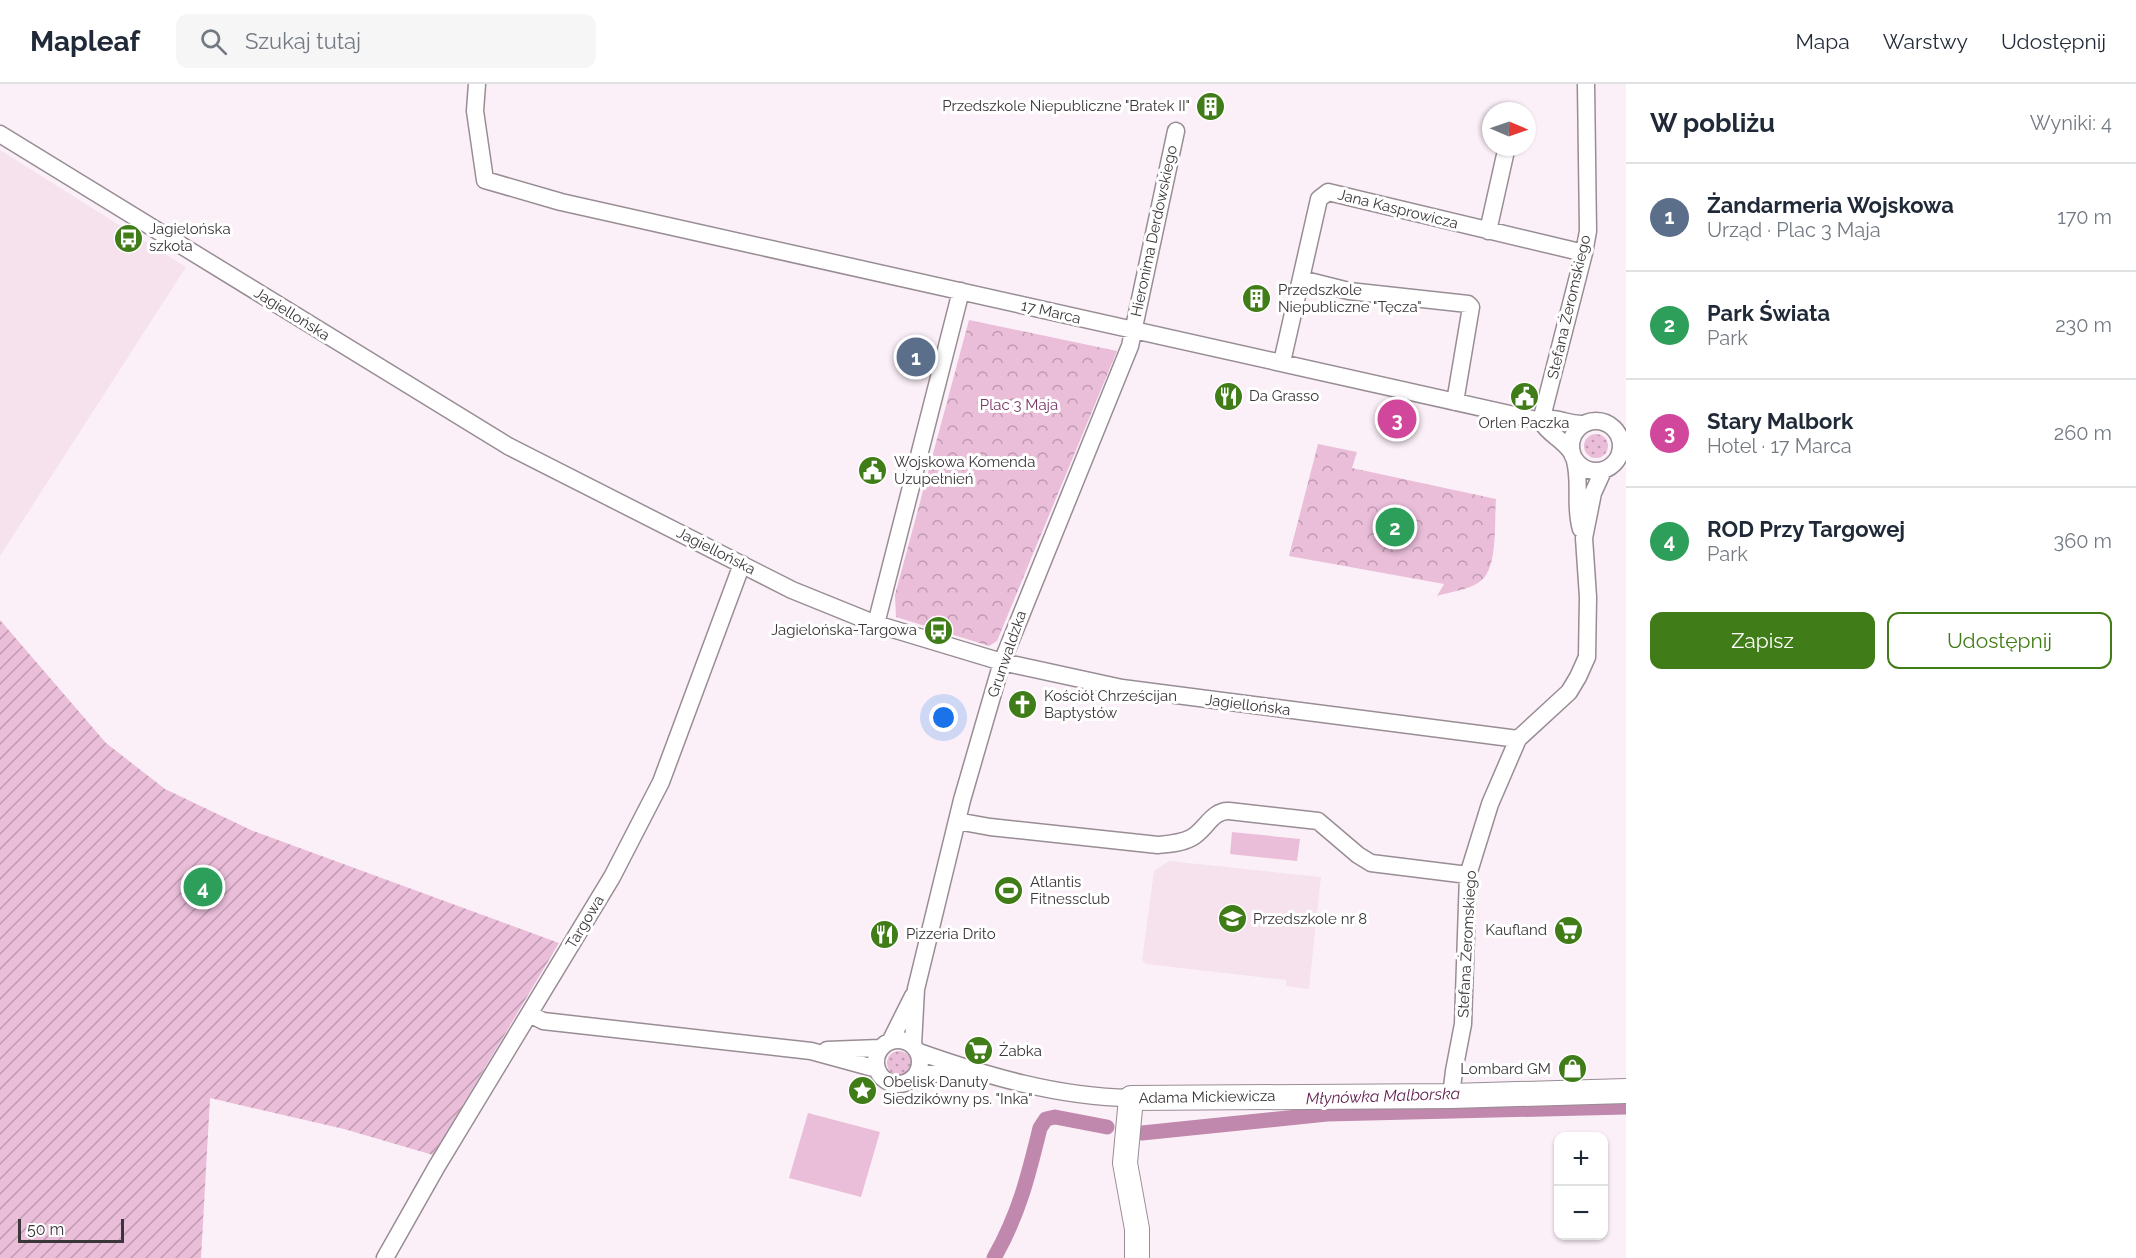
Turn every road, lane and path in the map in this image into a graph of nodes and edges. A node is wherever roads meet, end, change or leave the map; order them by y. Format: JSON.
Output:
{"nodes":[{"id":1,"x":477,"y":84,"type":"edge"},
{"id":2,"x":1586,"y":84,"type":"edge"},
{"id":3,"x":1176,"y":131,"type":"dead end"},
{"id":4,"x":0,"y":134,"type":"edge"},
{"id":5,"x":1505,"y":156,"type":"edge"},
{"id":6,"x":1488,"y":231,"type":"junction"},
{"id":7,"x":1584,"y":253,"type":"junction"},
{"id":8,"x":1301,"y":279,"type":"junction"},
{"id":9,"x":962,"y":291,"type":"junction"},
{"id":10,"x":1133,"y":331,"type":"junction"},
{"id":11,"x":1282,"y":362,"type":"junction"},
{"id":12,"x":1455,"y":402,"type":"junction"},
{"id":13,"x":1541,"y":422,"type":"junction"},
{"id":14,"x":1584,"y":424,"type":"junction"},
{"id":15,"x":1623,"y":436,"type":"edge"},
{"id":16,"x":1574,"y":457,"type":"junction"},
{"id":17,"x":1622,"y":457,"type":"edge"},
{"id":18,"x":1603,"y":471,"type":"junction"},
{"id":19,"x":1584,"y":538,"type":"junction"},
{"id":20,"x":742,"y":564,"type":"junction"},
{"id":21,"x":876,"y":624,"type":"junction"},
{"id":22,"x":1002,"y":662,"type":"junction"},
{"id":23,"x":1518,"y":739,"type":"junction"},
{"id":24,"x":957,"y":821,"type":"junction"},
{"id":25,"x":1468,"y":874,"type":"junction"},
{"id":26,"x":916,"y":989,"type":"junction"},
{"id":27,"x":530,"y":1014,"type":"junction"},
{"id":28,"x":886,"y":1044,"type":"junction"},
{"id":29,"x":916,"y":1048,"type":"junction"},
{"id":30,"x":811,"y":1051,"type":"junction"},
{"id":31,"x":877,"y":1069,"type":"junction"},
{"id":32,"x":972,"y":1071,"type":"junction"},
{"id":33,"x":916,"y":1076,"type":"junction"},
{"id":34,"x":1626,"y":1091,"type":"edge"},
{"id":35,"x":1451,"y":1096,"type":"junction"},
{"id":36,"x":1131,"y":1098,"type":"junction"},
{"id":37,"x":385,"y":1258,"type":"edge"},
{"id":38,"x":1137,"y":1258,"type":"edge"}],
"edges":[{"from":1,"to":9,"type":"street","name":"17 Marca"},
{"from":2,"to":7,"type":"street","name":"Stefana Żeromskiego"},
{"from":3,"to":10,"type":"street","name":"Hieronima Derdowskiego"},
{"from":4,"to":20,"type":"street","name":"Jagiellońska"},
{"from":5,"to":6,"type":"street"},
{"from":6,"to":7,"type":"street","name":"Jana Kasprowicza"},
{"from":6,"to":8,"type":"street","name":"Jana Kasprowicza"},
{"from":7,"to":13,"type":"street","name":"Stefana Żeromskiego"},
{"from":8,"to":11,"type":"street","name":"Jana Kasprowicza"},
{"from":8,"to":12,"type":"street"},
{"from":9,"to":10,"type":"street","name":"17 Marca"},
{"from":9,"to":21,"type":"street"},
{"from":10,"to":11,"type":"street","name":"17 Marca"},
{"from":10,"to":22,"type":"street","name":"Grunwaldzka"},
{"from":11,"to":12,"type":"street","name":"17 Marca"},
{"from":12,"to":13,"type":"street","name":"17 Marca"},
{"from":13,"to":14,"type":"street","name":"17 Marca"},
{"from":13,"to":16,"type":"street"},
{"from":14,"to":15,"type":"street"},
{"from":14,"to":16,"type":"street"},
{"from":15,"to":17,"type":"street"},
{"from":16,"to":18,"type":"street"},
{"from":16,"to":19,"type":"street","name":"Stefana Żeromskiego"},
{"from":17,"to":18,"type":"street"},
{"from":18,"to":19,"type":"street","name":"Stefana Żeromskiego"},
{"from":19,"to":23,"type":"street","name":"Stefana Żeromskiego"},
{"from":20,"to":21,"type":"street","name":"Jagiellońska"},
{"from":20,"to":27,"type":"street","name":"Targowa"},
{"from":21,"to":22,"type":"street","name":"Jagiellońska"},
{"from":22,"to":23,"type":"street","name":"Jagiellońska"},
{"from":22,"to":24,"type":"street","name":"Grunwaldzka"},
{"from":23,"to":25,"type":"street","name":"Stefana Żeromskiego"},
{"from":24,"to":25,"type":"street"},
{"from":24,"to":26,"type":"street","name":"Grunwaldzka"},
{"from":25,"to":35,"type":"street","name":"Stefana Żeromskiego"},
{"from":26,"to":28,"type":"street","name":"Grunwaldzka"},
{"from":26,"to":29,"type":"street","name":"Grunwaldzka"},
{"from":27,"to":30,"type":"street"},
{"from":27,"to":37,"type":"street","name":"Targowa"},
{"from":28,"to":29,"type":"street"},
{"from":28,"to":30,"type":"street"},
{"from":28,"to":31,"type":"street"},
{"from":29,"to":32,"type":"street","name":"Adama Mickiewicza"},
{"from":29,"to":33,"type":"street"},
{"from":30,"to":31,"type":"street"},
{"from":31,"to":33,"type":"street"},
{"from":32,"to":33,"type":"street","name":"Adama Mickiewicza"},
{"from":32,"to":36,"type":"street","name":"Adama Mickiewicza"},
{"from":34,"to":35,"type":"street","name":"Adama Mickiewicza"},
{"from":35,"to":36,"type":"street","name":"Adama Mickiewicza"},
{"from":36,"to":38,"type":"street"}]}
